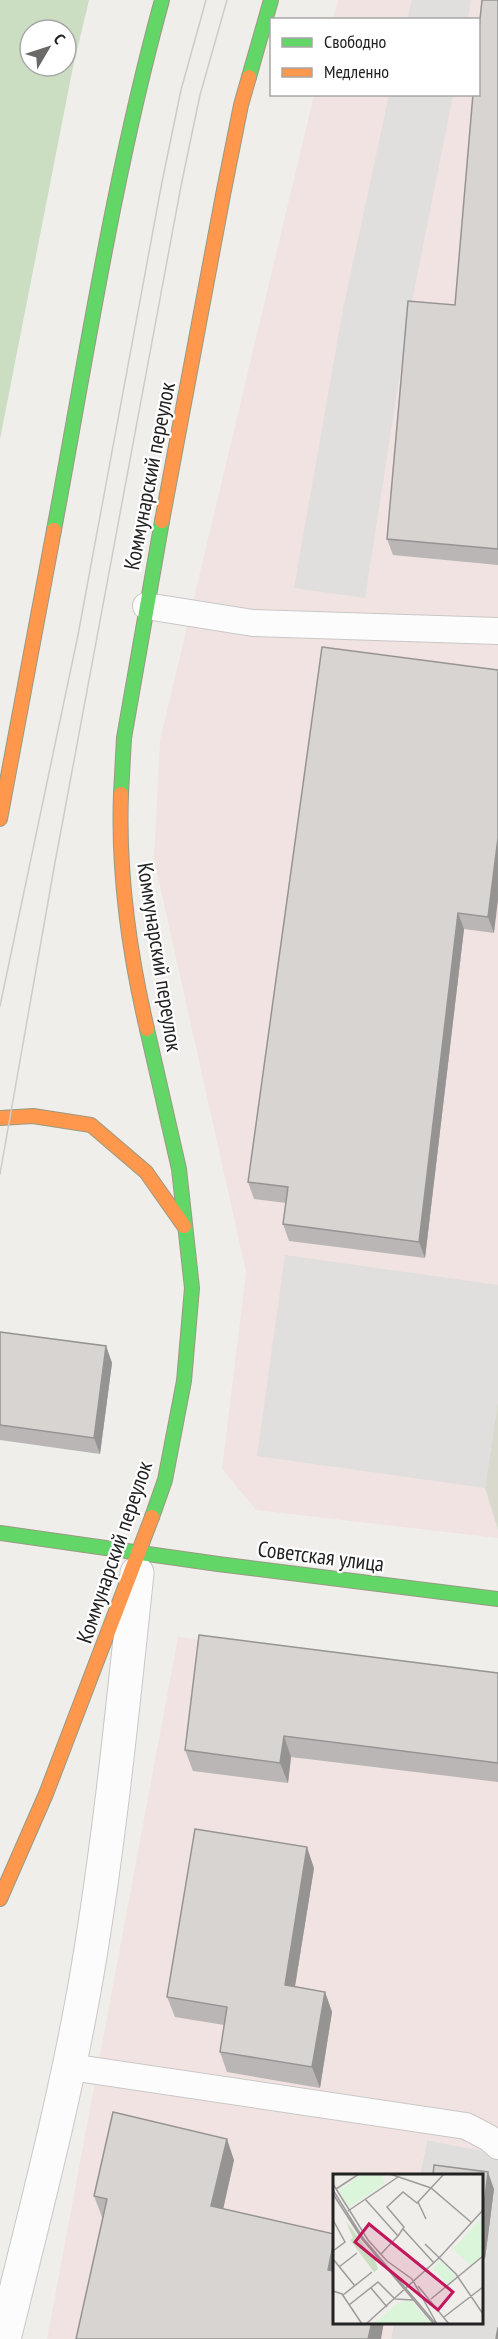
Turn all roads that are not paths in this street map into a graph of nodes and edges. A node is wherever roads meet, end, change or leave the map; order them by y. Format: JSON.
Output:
{"nodes":[{"id":1,"x":162,"y":0,"type":"edge"},
{"id":2,"x":271,"y":0,"type":"edge"},
{"id":3,"x":146,"y":606,"type":"junction"},
{"id":4,"x":498,"y":631,"type":"edge"},
{"id":5,"x":0,"y":819,"type":"edge"},
{"id":6,"x":0,"y":1118,"type":"edge"},
{"id":7,"x":185,"y":1228,"type":"junction"},
{"id":8,"x":0,"y":1533,"type":"edge"},
{"id":9,"x":140,"y":1553,"type":"junction"},
{"id":10,"x":498,"y":1599,"type":"edge"},
{"id":11,"x":0,"y":1899,"type":"edge"},
{"id":12,"x":70,"y":2067,"type":"junction"},
{"id":13,"x":498,"y":2146,"type":"edge"},
{"id":14,"x":4,"y":2339,"type":"edge"}],
"edges":[{"from":1,"to":5,"type":"main road"},
{"from":2,"to":3,"type":"main road","name":"Коммунарский переулок"},
{"from":3,"to":4,"type":"lane"},
{"from":3,"to":7,"type":"main road","name":"Коммунарский переулок"},
{"from":6,"to":7,"type":"main road"},
{"from":7,"to":9,"type":"main road","name":"Коммунарский переулок"},
{"from":8,"to":9,"type":"main road","name":"Советская улица"},
{"from":9,"to":10,"type":"main road","name":"Советская улица"},
{"from":9,"to":11,"type":"main road","name":"Коммунарский переулок"},
{"from":9,"to":12,"type":"street"},
{"from":12,"to":13,"type":"lane"},
{"from":12,"to":14,"type":"street"}]}
